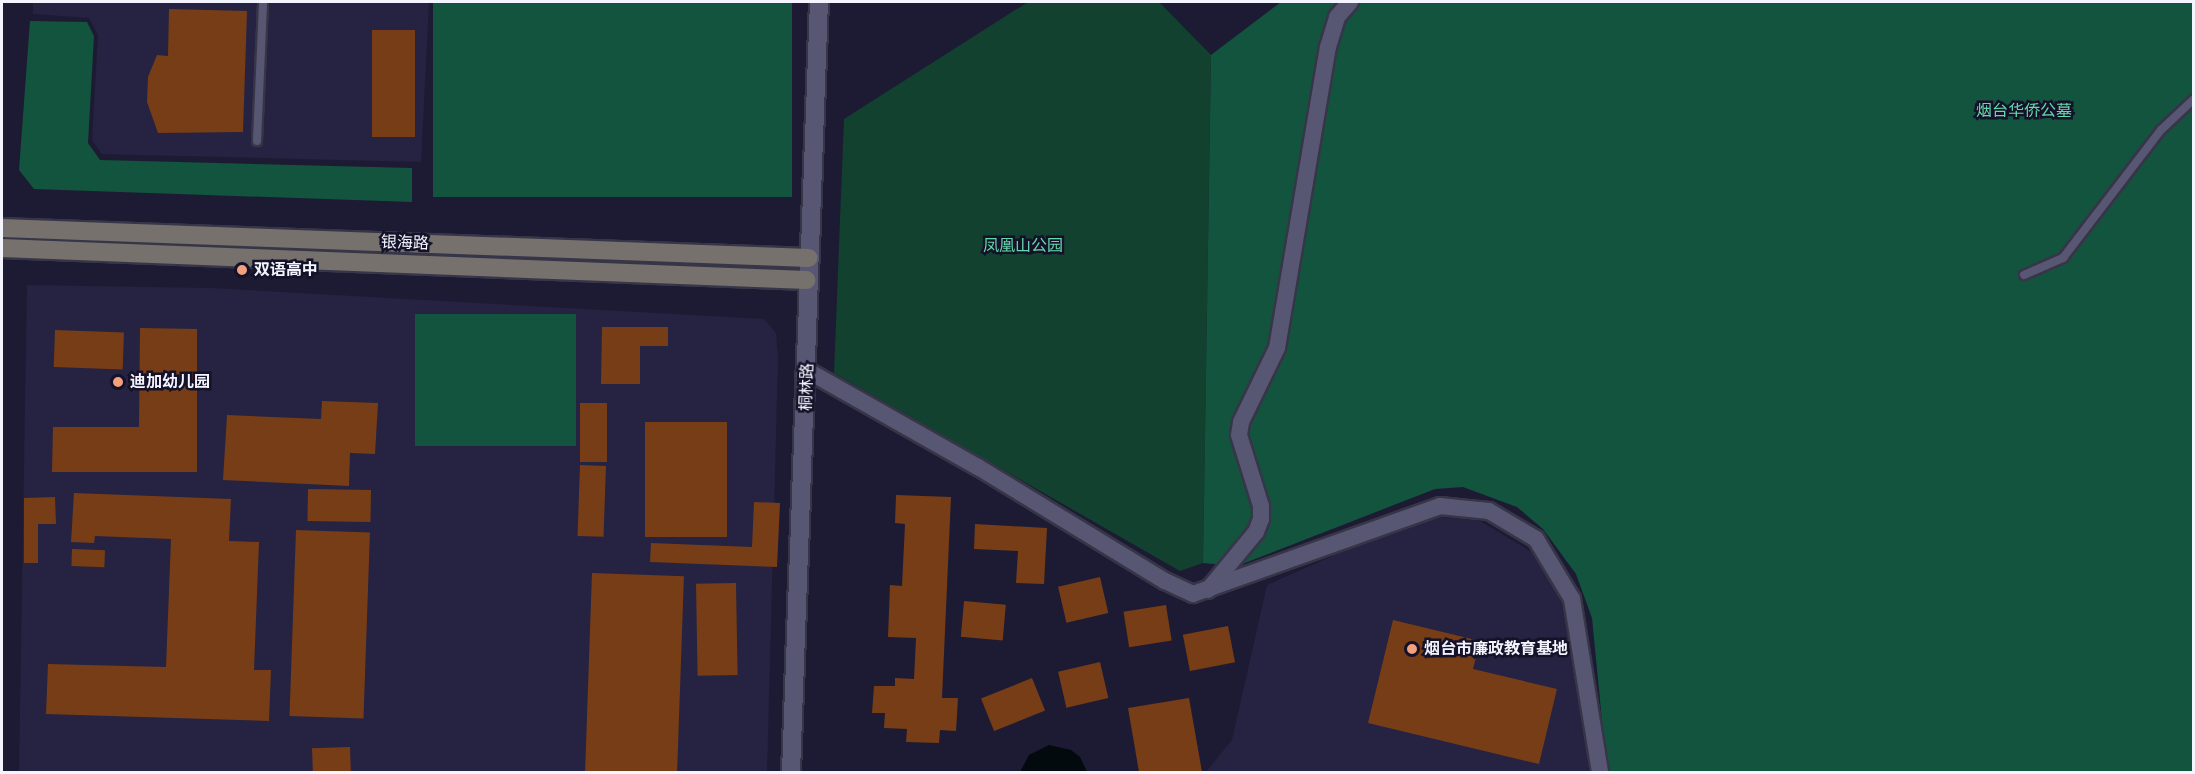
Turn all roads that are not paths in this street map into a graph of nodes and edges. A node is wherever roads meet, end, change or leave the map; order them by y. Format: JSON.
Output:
{"nodes":[{"id":1,"x":263,"y":2,"type":"edge"},
{"id":2,"x":819,"y":2,"type":"edge"},
{"id":3,"x":1350,"y":2,"type":"edge"},
{"id":4,"x":2193,"y":99,"type":"edge"},
{"id":5,"x":257,"y":141,"type":"dead end"},
{"id":6,"x":2,"y":228,"type":"edge"},
{"id":7,"x":2,"y":248,"type":"edge"},
{"id":8,"x":808,"y":258,"type":"junction"},
{"id":9,"x":2024,"y":275,"type":"dead end"},
{"id":10,"x":806,"y":280,"type":"junction"},
{"id":11,"x":808,"y":371,"type":"junction"},
{"id":12,"x":1206,"y":592,"type":"junction"},
{"id":13,"x":791,"y":772,"type":"edge"},
{"id":14,"x":1600,"y":772,"type":"edge"}],
"edges":[{"from":1,"to":5,"type":"lane"},
{"from":2,"to":8,"type":"street","name":"桐林路"},
{"from":3,"to":12,"type":"street"},
{"from":4,"to":9,"type":"lane"},
{"from":6,"to":8,"type":"main road","name":"银海路"},
{"from":7,"to":10,"type":"main road","name":"银海路"},
{"from":8,"to":10,"type":"street","name":"桐林路"},
{"from":10,"to":11,"type":"street","name":"桐林路"},
{"from":11,"to":12,"type":"street"},
{"from":11,"to":13,"type":"street","name":"桐林路"},
{"from":12,"to":14,"type":"street"}]}
